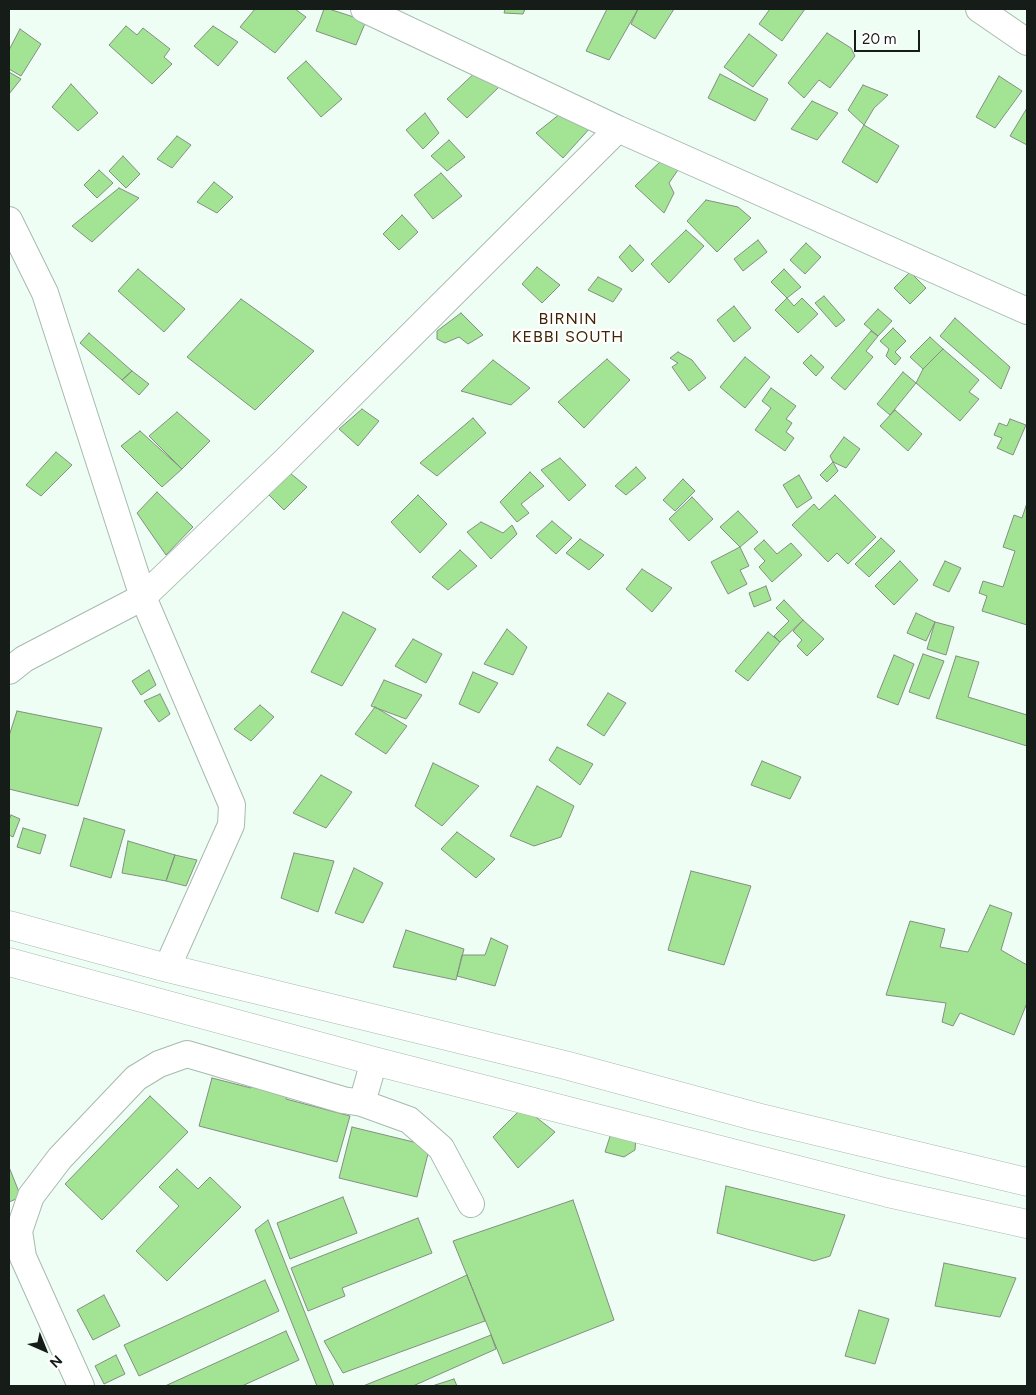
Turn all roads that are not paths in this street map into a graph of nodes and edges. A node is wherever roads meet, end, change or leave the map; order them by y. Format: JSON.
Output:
{"nodes":[{"id":1,"x":364,"y":9,"type":"edge"},
{"id":2,"x":979,"y":9,"type":"edge"},
{"id":3,"x":1027,"y":42,"type":"edge"},
{"id":4,"x":618,"y":129,"type":"junction"},
{"id":5,"x":9,"y":220,"type":"edge"},
{"id":6,"x":1027,"y":311,"type":"edge"},
{"id":7,"x":143,"y":597,"type":"junction"},
{"id":8,"x":9,"y":671,"type":"edge"},
{"id":9,"x":9,"y":926,"type":"edge"},
{"id":10,"x":9,"y":962,"type":"edge"},
{"id":11,"x":167,"y":968,"type":"junction"},
{"id":12,"x":386,"y":1022,"type":"junction"},
{"id":13,"x":374,"y":1061,"type":"junction"},
{"id":14,"x":362,"y":1104,"type":"junction"},
{"id":15,"x":1027,"y":1182,"type":"edge"},
{"id":16,"x":471,"y":1204,"type":"dead end"},
{"id":17,"x":1027,"y":1224,"type":"edge"},
{"id":18,"x":81,"y":1386,"type":"edge"}],
"edges":[{"from":1,"to":4,"type":"street"},
{"from":2,"to":3,"type":"street"},
{"from":4,"to":6,"type":"street"},
{"from":4,"to":7,"type":"street"},
{"from":5,"to":7,"type":"street"},
{"from":7,"to":8,"type":"street"},
{"from":7,"to":11,"type":"street"},
{"from":9,"to":11,"type":"street"},
{"from":10,"to":13,"type":"street"},
{"from":11,"to":12,"type":"street"},
{"from":12,"to":13,"type":"street"},
{"from":12,"to":15,"type":"street"},
{"from":13,"to":14,"type":"street"},
{"from":13,"to":17,"type":"street"},
{"from":14,"to":16,"type":"street"},
{"from":14,"to":18,"type":"street"}]}
